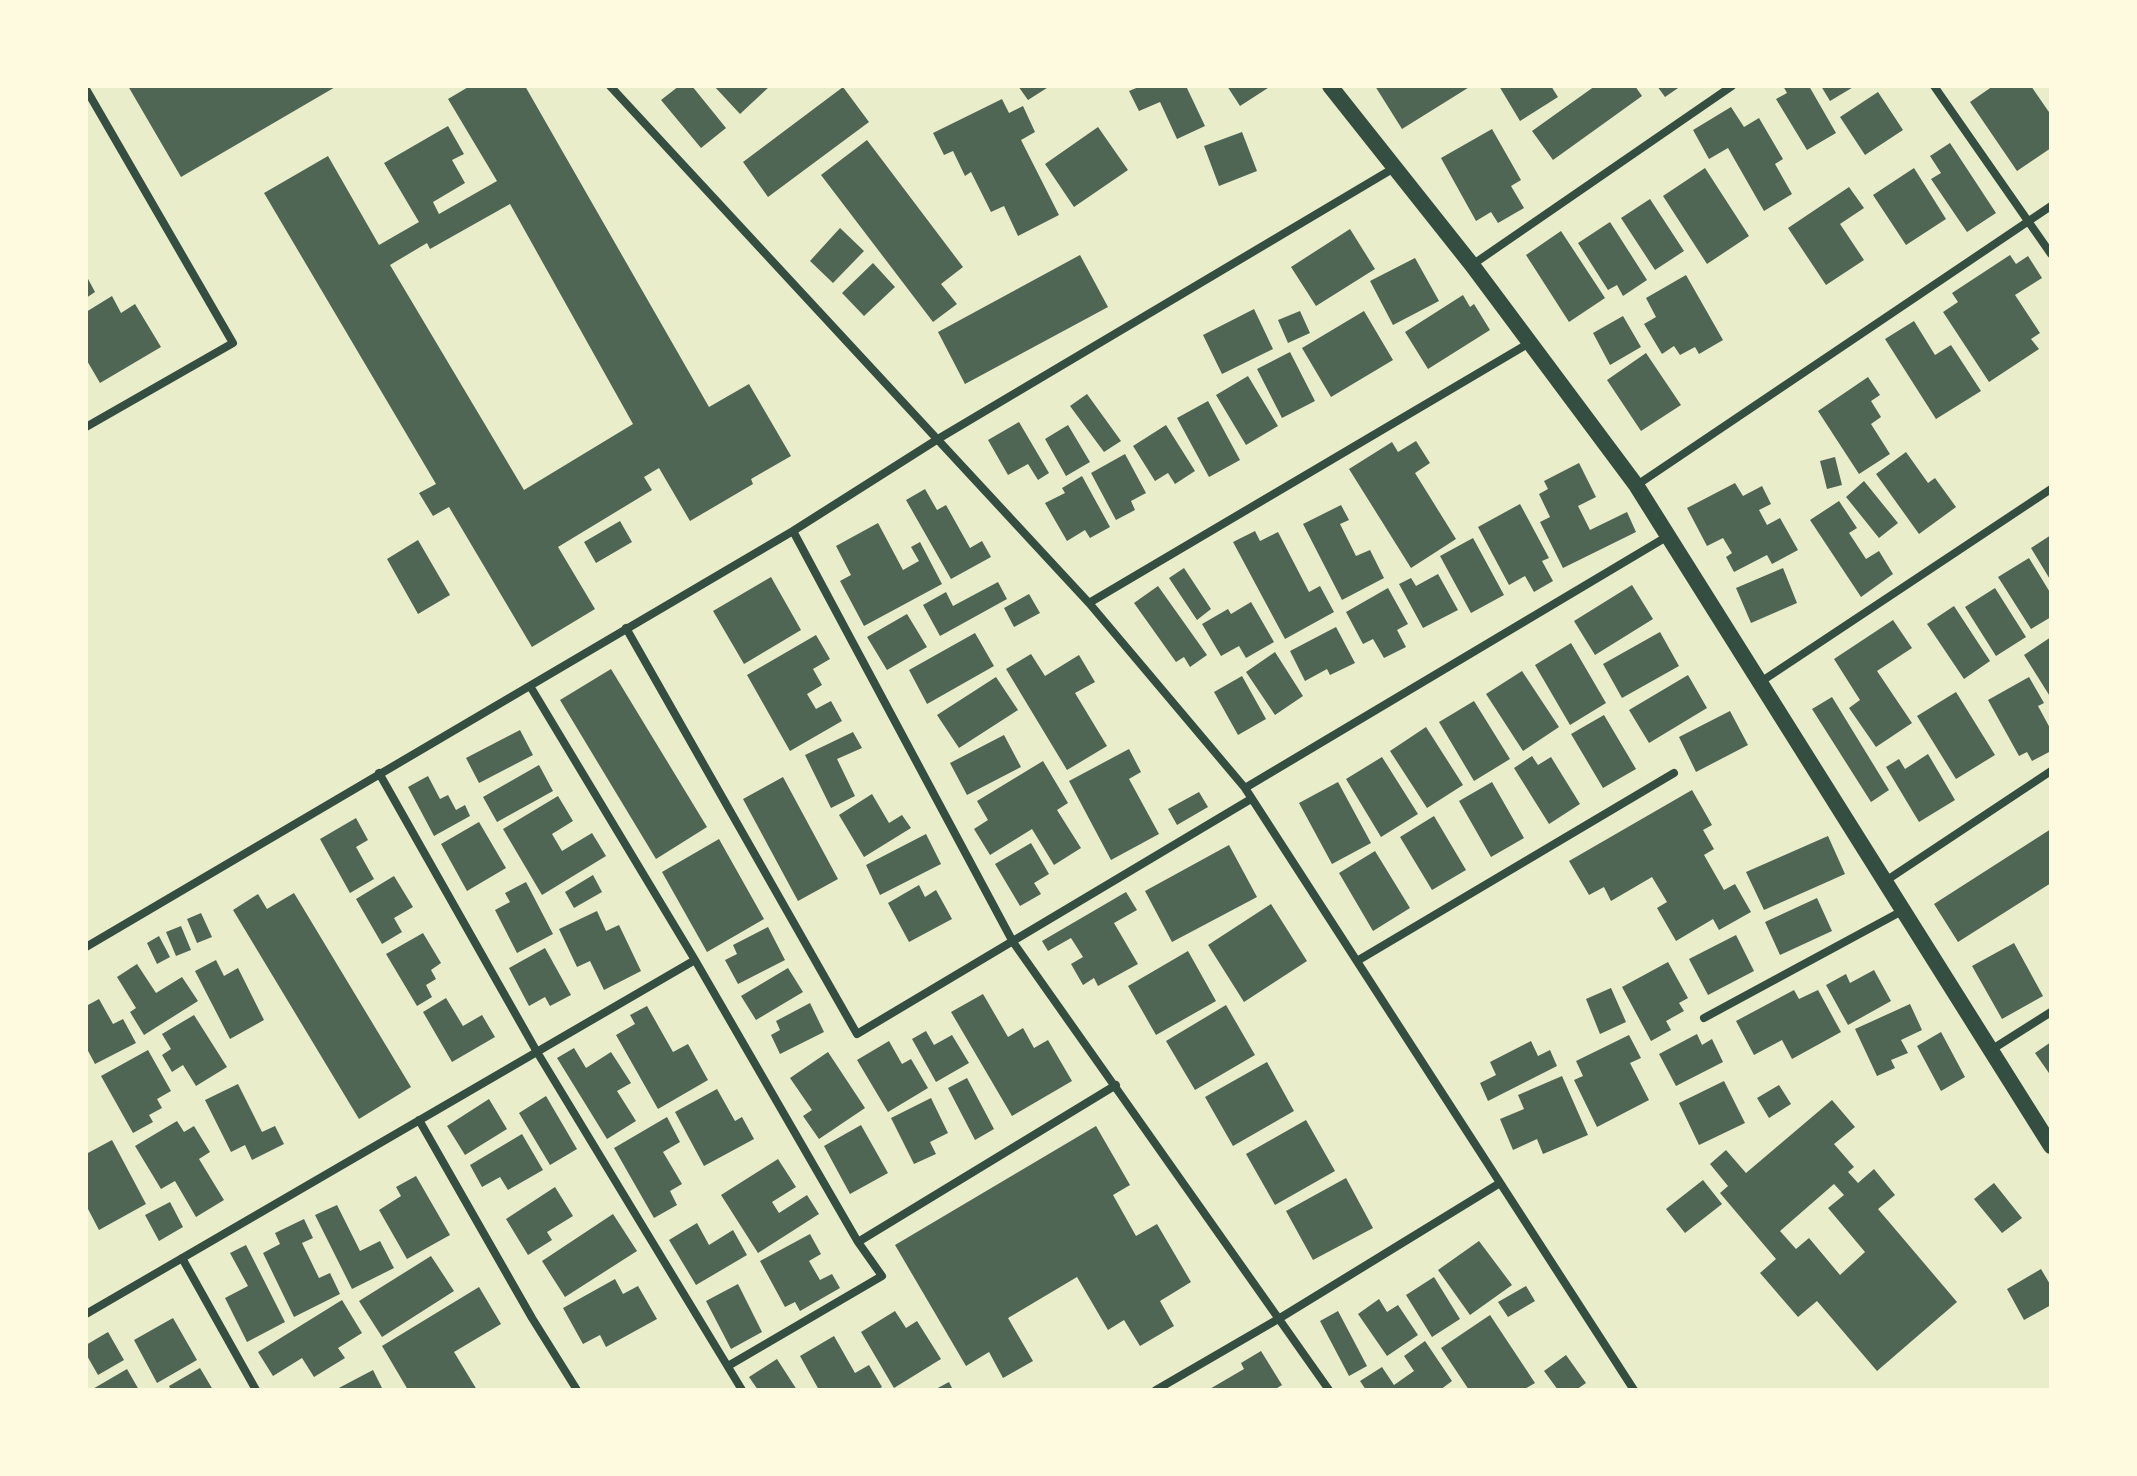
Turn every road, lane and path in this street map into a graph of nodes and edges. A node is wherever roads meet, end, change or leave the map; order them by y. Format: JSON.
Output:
{"nodes":[{"id":1,"x":610,"y":86,"type":"edge"},
{"id":2,"x":1330,"y":86,"type":"edge"},
{"id":3,"x":1732,"y":86,"type":"edge"},
{"id":4,"x":1934,"y":86,"type":"edge"},
{"id":5,"x":86,"y":89,"type":"edge"},
{"id":6,"x":1394,"y":168,"type":"junction"},
{"id":7,"x":2051,"y":206,"type":"edge"},
{"id":8,"x":2028,"y":221,"type":"junction"},
{"id":9,"x":2051,"y":254,"type":"edge"},
{"id":10,"x":1472,"y":265,"type":"junction"},
{"id":11,"x":1531,"y":342,"type":"junction"},
{"id":12,"x":86,"y":427,"type":"edge"},
{"id":13,"x":938,"y":439,"type":"junction"},
{"id":14,"x":1636,"y":485,"type":"junction"},
{"id":15,"x":2051,"y":489,"type":"edge"},
{"id":16,"x":793,"y":531,"type":"junction"},
{"id":17,"x":1668,"y":536,"type":"junction"},
{"id":18,"x":1089,"y":603,"type":"junction"},
{"id":19,"x":626,"y":628,"type":"junction"},
{"id":20,"x":1758,"y":683,"type":"junction"},
{"id":21,"x":530,"y":686,"type":"junction"},
{"id":22,"x":2051,"y":771,"type":"edge"},
{"id":23,"x":379,"y":773,"type":"junction"},
{"id":24,"x":1674,"y":773,"type":"dead end"},
{"id":25,"x":1245,"y":788,"type":"junction"},
{"id":26,"x":1251,"y":799,"type":"junction"},
{"id":27,"x":1884,"y":883,"type":"junction"},
{"id":28,"x":1902,"y":911,"type":"junction"},
{"id":29,"x":1013,"y":942,"type":"junction"},
{"id":30,"x":86,"y":947,"type":"edge"},
{"id":31,"x":695,"y":960,"type":"junction"},
{"id":32,"x":1357,"y":961,"type":"junction"},
{"id":33,"x":2051,"y":1012,"type":"edge"},
{"id":34,"x":1704,"y":1018,"type":"dead end"},
{"id":35,"x":1991,"y":1050,"type":"junction"},
{"id":36,"x":537,"y":1052,"type":"junction"},
{"id":37,"x":1116,"y":1085,"type":"junction"},
{"id":38,"x":419,"y":1120,"type":"junction"},
{"id":39,"x":2051,"y":1146,"type":"edge"},
{"id":40,"x":1500,"y":1183,"type":"junction"},
{"id":41,"x":858,"y":1242,"type":"junction"},
{"id":42,"x":182,"y":1258,"type":"junction"},
{"id":43,"x":86,"y":1314,"type":"edge"},
{"id":44,"x":1280,"y":1318,"type":"junction"},
{"id":45,"x":728,"y":1366,"type":"junction"},
{"id":46,"x":256,"y":1390,"type":"edge"},
{"id":47,"x":577,"y":1390,"type":"edge"},
{"id":48,"x":742,"y":1390,"type":"edge"},
{"id":49,"x":1156,"y":1390,"type":"edge"},
{"id":50,"x":1329,"y":1390,"type":"edge"},
{"id":51,"x":1634,"y":1390,"type":"edge"}],
"edges":[{"from":1,"to":13,"type":"street"},
{"from":2,"to":6,"type":"main road"},
{"from":3,"to":10,"type":"street"},
{"from":4,"to":8,"type":"street"},
{"from":5,"to":12,"type":"street"},
{"from":6,"to":10,"type":"main road"},
{"from":6,"to":13,"type":"street"},
{"from":7,"to":8,"type":"street"},
{"from":8,"to":9,"type":"street"},
{"from":8,"to":14,"type":"street"},
{"from":10,"to":11,"type":"main road"},
{"from":11,"to":14,"type":"main road"},
{"from":11,"to":18,"type":"street"},
{"from":13,"to":16,"type":"street"},
{"from":13,"to":18,"type":"street"},
{"from":14,"to":17,"type":"main road"},
{"from":15,"to":20,"type":"street"},
{"from":16,"to":19,"type":"street"},
{"from":16,"to":29,"type":"street"},
{"from":17,"to":20,"type":"main road"},
{"from":17,"to":25,"type":"street"},
{"from":18,"to":25,"type":"street"},
{"from":19,"to":21,"type":"street"},
{"from":19,"to":29,"type":"street"},
{"from":20,"to":27,"type":"main road"},
{"from":21,"to":23,"type":"street"},
{"from":21,"to":31,"type":"street"},
{"from":22,"to":27,"type":"street"},
{"from":23,"to":30,"type":"street"},
{"from":23,"to":36,"type":"street"},
{"from":24,"to":32,"type":"street"},
{"from":25,"to":26,"type":"street"},
{"from":26,"to":29,"type":"street"},
{"from":26,"to":32,"type":"street"},
{"from":27,"to":28,"type":"main road"},
{"from":28,"to":34,"type":"street"},
{"from":28,"to":35,"type":"main road"},
{"from":29,"to":37,"type":"street"},
{"from":31,"to":36,"type":"street"},
{"from":31,"to":41,"type":"street"},
{"from":32,"to":40,"type":"street"},
{"from":33,"to":35,"type":"street"},
{"from":35,"to":39,"type":"main road"},
{"from":36,"to":38,"type":"street"},
{"from":36,"to":45,"type":"street"},
{"from":37,"to":41,"type":"street"},
{"from":37,"to":44,"type":"street"},
{"from":38,"to":42,"type":"street"},
{"from":38,"to":47,"type":"street"},
{"from":40,"to":44,"type":"street"},
{"from":40,"to":51,"type":"street"},
{"from":41,"to":45,"type":"street"},
{"from":42,"to":43,"type":"street"},
{"from":42,"to":46,"type":"street"},
{"from":44,"to":49,"type":"street"},
{"from":44,"to":50,"type":"street"},
{"from":45,"to":48,"type":"street"}]}
